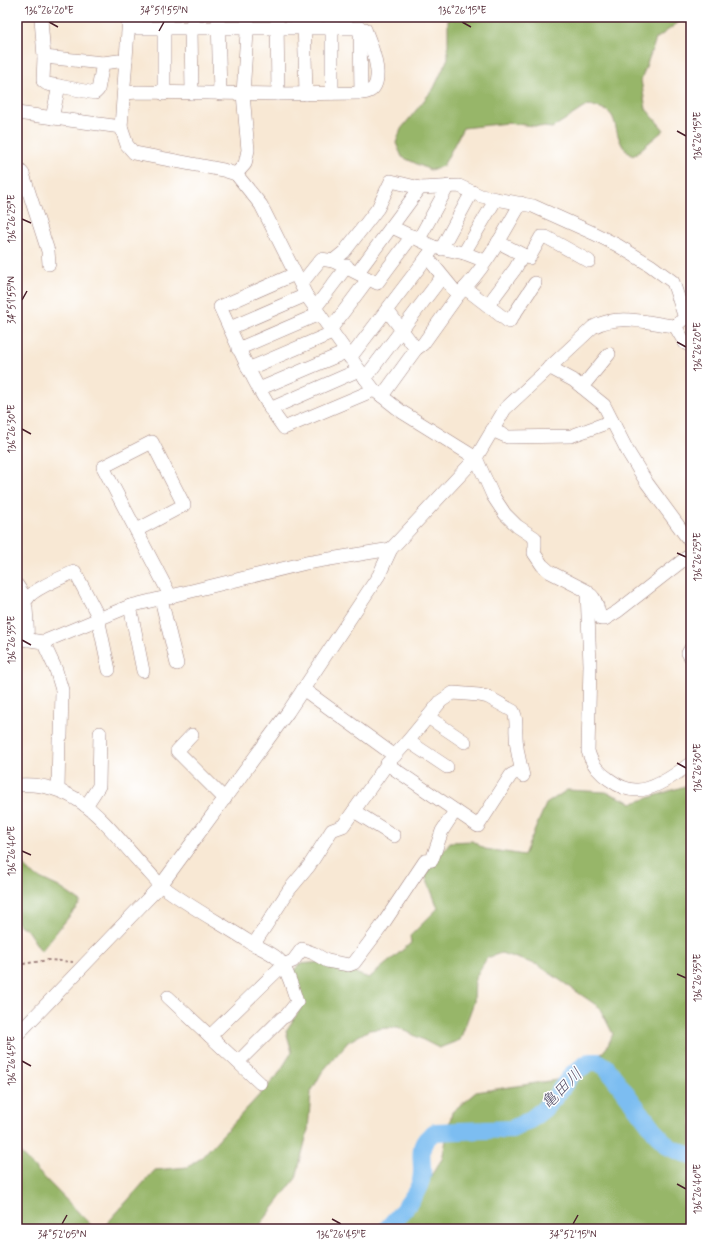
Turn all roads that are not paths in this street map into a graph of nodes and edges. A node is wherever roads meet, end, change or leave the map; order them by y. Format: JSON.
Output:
{"nodes":[{"id":1,"x":41,"y":19,"type":"dead end"},
{"id":2,"x":277,"y":22,"type":"edge"},
{"id":3,"x":129,"y":23,"type":"edge"},
{"id":4,"x":165,"y":23,"type":"edge"},
{"id":5,"x":193,"y":23,"type":"edge"},
{"id":6,"x":218,"y":23,"type":"edge"},
{"id":7,"x":248,"y":23,"type":"edge"},
{"id":8,"x":304,"y":23,"type":"edge"},
{"id":9,"x":332,"y":23,"type":"edge"},
{"id":10,"x":362,"y":25,"type":"edge"},
{"id":11,"x":44,"y":57,"type":"junction"},
{"id":12,"x":126,"y":60,"type":"junction"},
{"id":13,"x":103,"y":63,"type":"junction"},
{"id":14,"x":59,"y":86,"type":"junction"},
{"id":15,"x":124,"y":93,"type":"junction"},
{"id":16,"x":192,"y":93,"type":"junction"},
{"id":17,"x":332,"y":93,"type":"junction"},
{"id":18,"x":164,"y":94,"type":"junction"},
{"id":19,"x":220,"y":94,"type":"junction"},
{"id":20,"x":243,"y":94,"type":"junction"},
{"id":21,"x":278,"y":94,"type":"junction"},
{"id":22,"x":306,"y":94,"type":"junction"},
{"id":23,"x":17,"y":113,"type":"edge"},
{"id":24,"x":52,"y":118,"type":"junction"},
{"id":25,"x":121,"y":127,"type":"junction"},
{"id":26,"x":17,"y":167,"type":"edge"},
{"id":27,"x":236,"y":174,"type":"junction"},
{"id":28,"x":448,"y":186,"type":"junction"},
{"id":29,"x":420,"y":188,"type":"junction"},
{"id":30,"x":472,"y":192,"type":"junction"},
{"id":31,"x":496,"y":200,"type":"junction"},
{"id":32,"x":521,"y":203,"type":"junction"},
{"id":33,"x":392,"y":227,"type":"junction"},
{"id":34,"x":416,"y":238,"type":"junction"},
{"id":35,"x":498,"y":242,"type":"junction"},
{"id":36,"x":434,"y":251,"type":"junction"},
{"id":37,"x":464,"y":253,"type":"junction"},
{"id":38,"x":523,"y":255,"type":"junction"},
{"id":39,"x":333,"y":261,"type":"junction"},
{"id":40,"x":485,"y":261,"type":"junction"},
{"id":41,"x":589,"y":261,"type":"dead end"},
{"id":42,"x":49,"y":264,"type":"dead end"},
{"id":43,"x":357,"y":273,"type":"junction"},
{"id":44,"x":442,"y":277,"type":"junction"},
{"id":45,"x":536,"y":283,"type":"dead end"},
{"id":46,"x":301,"y":285,"type":"junction"},
{"id":47,"x":462,"y":291,"type":"junction"},
{"id":48,"x":488,"y":305,"type":"junction"},
{"id":49,"x":387,"y":310,"type":"junction"},
{"id":50,"x":317,"y":311,"type":"junction"},
{"id":51,"x":688,"y":315,"type":"edge"},
{"id":52,"x":675,"y":326,"type":"junction"},
{"id":53,"x":230,"y":328,"type":"junction"},
{"id":54,"x":402,"y":329,"type":"junction"},
{"id":55,"x":331,"y":331,"type":"junction"},
{"id":56,"x":691,"y":346,"type":"edge"},
{"id":57,"x":238,"y":349,"type":"junction"},
{"id":58,"x":416,"y":349,"type":"junction"},
{"id":59,"x":609,"y":354,"type":"dead end"},
{"id":60,"x":348,"y":355,"type":"junction"},
{"id":61,"x":549,"y":367,"type":"junction"},
{"id":62,"x":248,"y":369,"type":"junction"},
{"id":63,"x":362,"y":374,"type":"junction"},
{"id":64,"x":582,"y":387,"type":"junction"},
{"id":65,"x":259,"y":389,"type":"junction"},
{"id":66,"x":378,"y":393,"type":"junction"},
{"id":67,"x":270,"y":409,"type":"junction"},
{"id":68,"x":612,"y":421,"type":"junction"},
{"id":69,"x":492,"y":430,"type":"junction"},
{"id":70,"x":476,"y":458,"type":"junction"},
{"id":71,"x":136,"y":530,"type":"junction"},
{"id":72,"x":691,"y":543,"type":"edge"},
{"id":73,"x":391,"y":550,"type":"junction"},
{"id":74,"x":691,"y":554,"type":"edge"},
{"id":75,"x":17,"y":585,"type":"edge"},
{"id":76,"x":587,"y":591,"type":"junction"},
{"id":77,"x":28,"y":598,"type":"junction"},
{"id":78,"x":166,"y":598,"type":"junction"},
{"id":79,"x":130,"y":606,"type":"junction"},
{"id":80,"x":99,"y":618,"type":"junction"},
{"id":81,"x":22,"y":639,"type":"edge"},
{"id":82,"x":43,"y":642,"type":"junction"},
{"id":83,"x":691,"y":648,"type":"edge"},
{"id":84,"x":691,"y":658,"type":"edge"},
{"id":85,"x":177,"y":664,"type":"dead end"},
{"id":86,"x":109,"y":670,"type":"dead end"},
{"id":87,"x":143,"y":672,"type":"dead end"},
{"id":88,"x":303,"y":689,"type":"junction"},
{"id":89,"x":428,"y":717,"type":"junction"},
{"id":90,"x":100,"y":733,"type":"dead end"},
{"id":91,"x":192,"y":735,"type":"dead end"},
{"id":92,"x":408,"y":741,"type":"junction"},
{"id":93,"x":465,"y":742,"type":"dead end"},
{"id":94,"x":391,"y":760,"type":"junction"},
{"id":95,"x":691,"y":762,"type":"edge"},
{"id":96,"x":447,"y":767,"type":"dead end"},
{"id":97,"x":17,"y":785,"type":"edge"},
{"id":98,"x":58,"y":790,"type":"junction"},
{"id":99,"x":225,"y":799,"type":"junction"},
{"id":100,"x":86,"y":806,"type":"junction"},
{"id":101,"x":354,"y":811,"type":"junction"},
{"id":102,"x":455,"y":811,"type":"junction"},
{"id":103,"x":394,"y":836,"type":"dead end"},
{"id":104,"x":161,"y":885,"type":"junction"},
{"id":105,"x":254,"y":944,"type":"junction"},
{"id":106,"x":283,"y":965,"type":"junction"},
{"id":107,"x":168,"y":997,"type":"dead end"},
{"id":108,"x":17,"y":1035,"type":"edge"},
{"id":109,"x":210,"y":1036,"type":"junction"},
{"id":110,"x":238,"y":1062,"type":"junction"},
{"id":111,"x":260,"y":1083,"type":"dead end"}],
"edges":[{"from":1,"to":11,"type":"street"},
{"from":2,"to":7,"type":"street"},
{"from":2,"to":8,"type":"street"},
{"from":2,"to":21,"type":"street"},
{"from":3,"to":4,"type":"street"},
{"from":3,"to":12,"type":"street"},
{"from":4,"to":5,"type":"street"},
{"from":4,"to":18,"type":"street"},
{"from":5,"to":6,"type":"street"},
{"from":5,"to":16,"type":"street"},
{"from":6,"to":7,"type":"street"},
{"from":6,"to":19,"type":"street"},
{"from":7,"to":20,"type":"street"},
{"from":8,"to":9,"type":"street"},
{"from":8,"to":22,"type":"street"},
{"from":9,"to":10,"type":"street"},
{"from":9,"to":17,"type":"street"},
{"from":10,"to":17,"type":"street"},
{"from":11,"to":13,"type":"street"},
{"from":11,"to":14,"type":"street"},
{"from":12,"to":13,"type":"street"},
{"from":12,"to":15,"type":"street"},
{"from":13,"to":14,"type":"street"},
{"from":14,"to":24,"type":"street"},
{"from":15,"to":18,"type":"street"},
{"from":15,"to":25,"type":"street"},
{"from":16,"to":18,"type":"street"},
{"from":16,"to":19,"type":"street"},
{"from":17,"to":22,"type":"street"},
{"from":19,"to":20,"type":"street"},
{"from":20,"to":21,"type":"street"},
{"from":20,"to":27,"type":"street"},
{"from":21,"to":22,"type":"street"},
{"from":23,"to":24,"type":"street"},
{"from":24,"to":25,"type":"street"},
{"from":25,"to":27,"type":"street"},
{"from":26,"to":42,"type":"street"},
{"from":27,"to":46,"type":"street"},
{"from":28,"to":29,"type":"street"},
{"from":28,"to":30,"type":"street"},
{"from":28,"to":34,"type":"street"},
{"from":29,"to":33,"type":"street"},
{"from":29,"to":39,"type":"street"},
{"from":30,"to":31,"type":"street"},
{"from":30,"to":36,"type":"street"},
{"from":31,"to":32,"type":"street"},
{"from":31,"to":37,"type":"street"},
{"from":32,"to":35,"type":"street"},
{"from":32,"to":51,"type":"street"},
{"from":33,"to":34,"type":"street"},
{"from":33,"to":43,"type":"street"},
{"from":34,"to":36,"type":"street"},
{"from":34,"to":43,"type":"street"},
{"from":35,"to":38,"type":"street"},
{"from":35,"to":40,"type":"street"},
{"from":36,"to":37,"type":"street"},
{"from":36,"to":44,"type":"street"},
{"from":36,"to":49,"type":"street"},
{"from":37,"to":40,"type":"street"},
{"from":38,"to":41,"type":"street"},
{"from":38,"to":48,"type":"street"},
{"from":39,"to":43,"type":"street"},
{"from":39,"to":46,"type":"street"},
{"from":40,"to":47,"type":"street"},
{"from":43,"to":50,"type":"street"},
{"from":43,"to":55,"type":"street"},
{"from":44,"to":47,"type":"street"},
{"from":44,"to":54,"type":"street"},
{"from":45,"to":48,"type":"street"},
{"from":46,"to":50,"type":"street"},
{"from":46,"to":53,"type":"street"},
{"from":46,"to":53,"type":"street"},
{"from":47,"to":48,"type":"street"},
{"from":47,"to":58,"type":"street"},
{"from":49,"to":54,"type":"street"},
{"from":49,"to":60,"type":"street"},
{"from":50,"to":55,"type":"street"},
{"from":50,"to":57,"type":"street"},
{"from":51,"to":52,"type":"street"},
{"from":52,"to":56,"type":"street"},
{"from":52,"to":61,"type":"street"},
{"from":53,"to":57,"type":"street"},
{"from":54,"to":58,"type":"street"},
{"from":54,"to":63,"type":"street"},
{"from":55,"to":60,"type":"street"},
{"from":55,"to":62,"type":"street"},
{"from":57,"to":62,"type":"street"},
{"from":58,"to":66,"type":"street"},
{"from":59,"to":64,"type":"street"},
{"from":60,"to":63,"type":"street"},
{"from":60,"to":65,"type":"street"},
{"from":61,"to":64,"type":"street"},
{"from":61,"to":69,"type":"street"},
{"from":62,"to":65,"type":"street"},
{"from":63,"to":66,"type":"street"},
{"from":63,"to":67,"type":"street"},
{"from":64,"to":68,"type":"street"},
{"from":65,"to":67,"type":"street"},
{"from":66,"to":67,"type":"street"},
{"from":66,"to":70,"type":"street"},
{"from":68,"to":69,"type":"street"},
{"from":68,"to":72,"type":"street"},
{"from":69,"to":70,"type":"street"},
{"from":70,"to":73,"type":"street"},
{"from":70,"to":76,"type":"street"},
{"from":71,"to":71,"type":"street"},
{"from":71,"to":78,"type":"street"},
{"from":73,"to":78,"type":"street"},
{"from":73,"to":88,"type":"street"},
{"from":74,"to":76,"type":"street"},
{"from":75,"to":77,"type":"street"},
{"from":76,"to":95,"type":"street"},
{"from":77,"to":80,"type":"street"},
{"from":77,"to":81,"type":"street"},
{"from":78,"to":79,"type":"street"},
{"from":78,"to":85,"type":"street"},
{"from":79,"to":80,"type":"street"},
{"from":79,"to":87,"type":"street"},
{"from":80,"to":82,"type":"street"},
{"from":80,"to":86,"type":"street"},
{"from":81,"to":82,"type":"street"},
{"from":82,"to":98,"type":"street"},
{"from":83,"to":84,"type":"street"},
{"from":88,"to":94,"type":"street"},
{"from":88,"to":99,"type":"street"},
{"from":89,"to":92,"type":"street"},
{"from":89,"to":93,"type":"street"},
{"from":89,"to":102,"type":"street"},
{"from":90,"to":100,"type":"street"},
{"from":91,"to":99,"type":"street"},
{"from":92,"to":94,"type":"street"},
{"from":92,"to":96,"type":"street"},
{"from":94,"to":101,"type":"street"},
{"from":94,"to":102,"type":"street"},
{"from":97,"to":98,"type":"street"},
{"from":98,"to":100,"type":"street"},
{"from":99,"to":104,"type":"street"},
{"from":100,"to":104,"type":"street"},
{"from":101,"to":103,"type":"street"},
{"from":101,"to":105,"type":"street"},
{"from":102,"to":106,"type":"street"},
{"from":104,"to":105,"type":"street"},
{"from":104,"to":108,"type":"street"},
{"from":105,"to":106,"type":"street"},
{"from":106,"to":109,"type":"street"},
{"from":106,"to":110,"type":"street"},
{"from":107,"to":109,"type":"street"},
{"from":109,"to":110,"type":"street"},
{"from":110,"to":111,"type":"street"}]}
